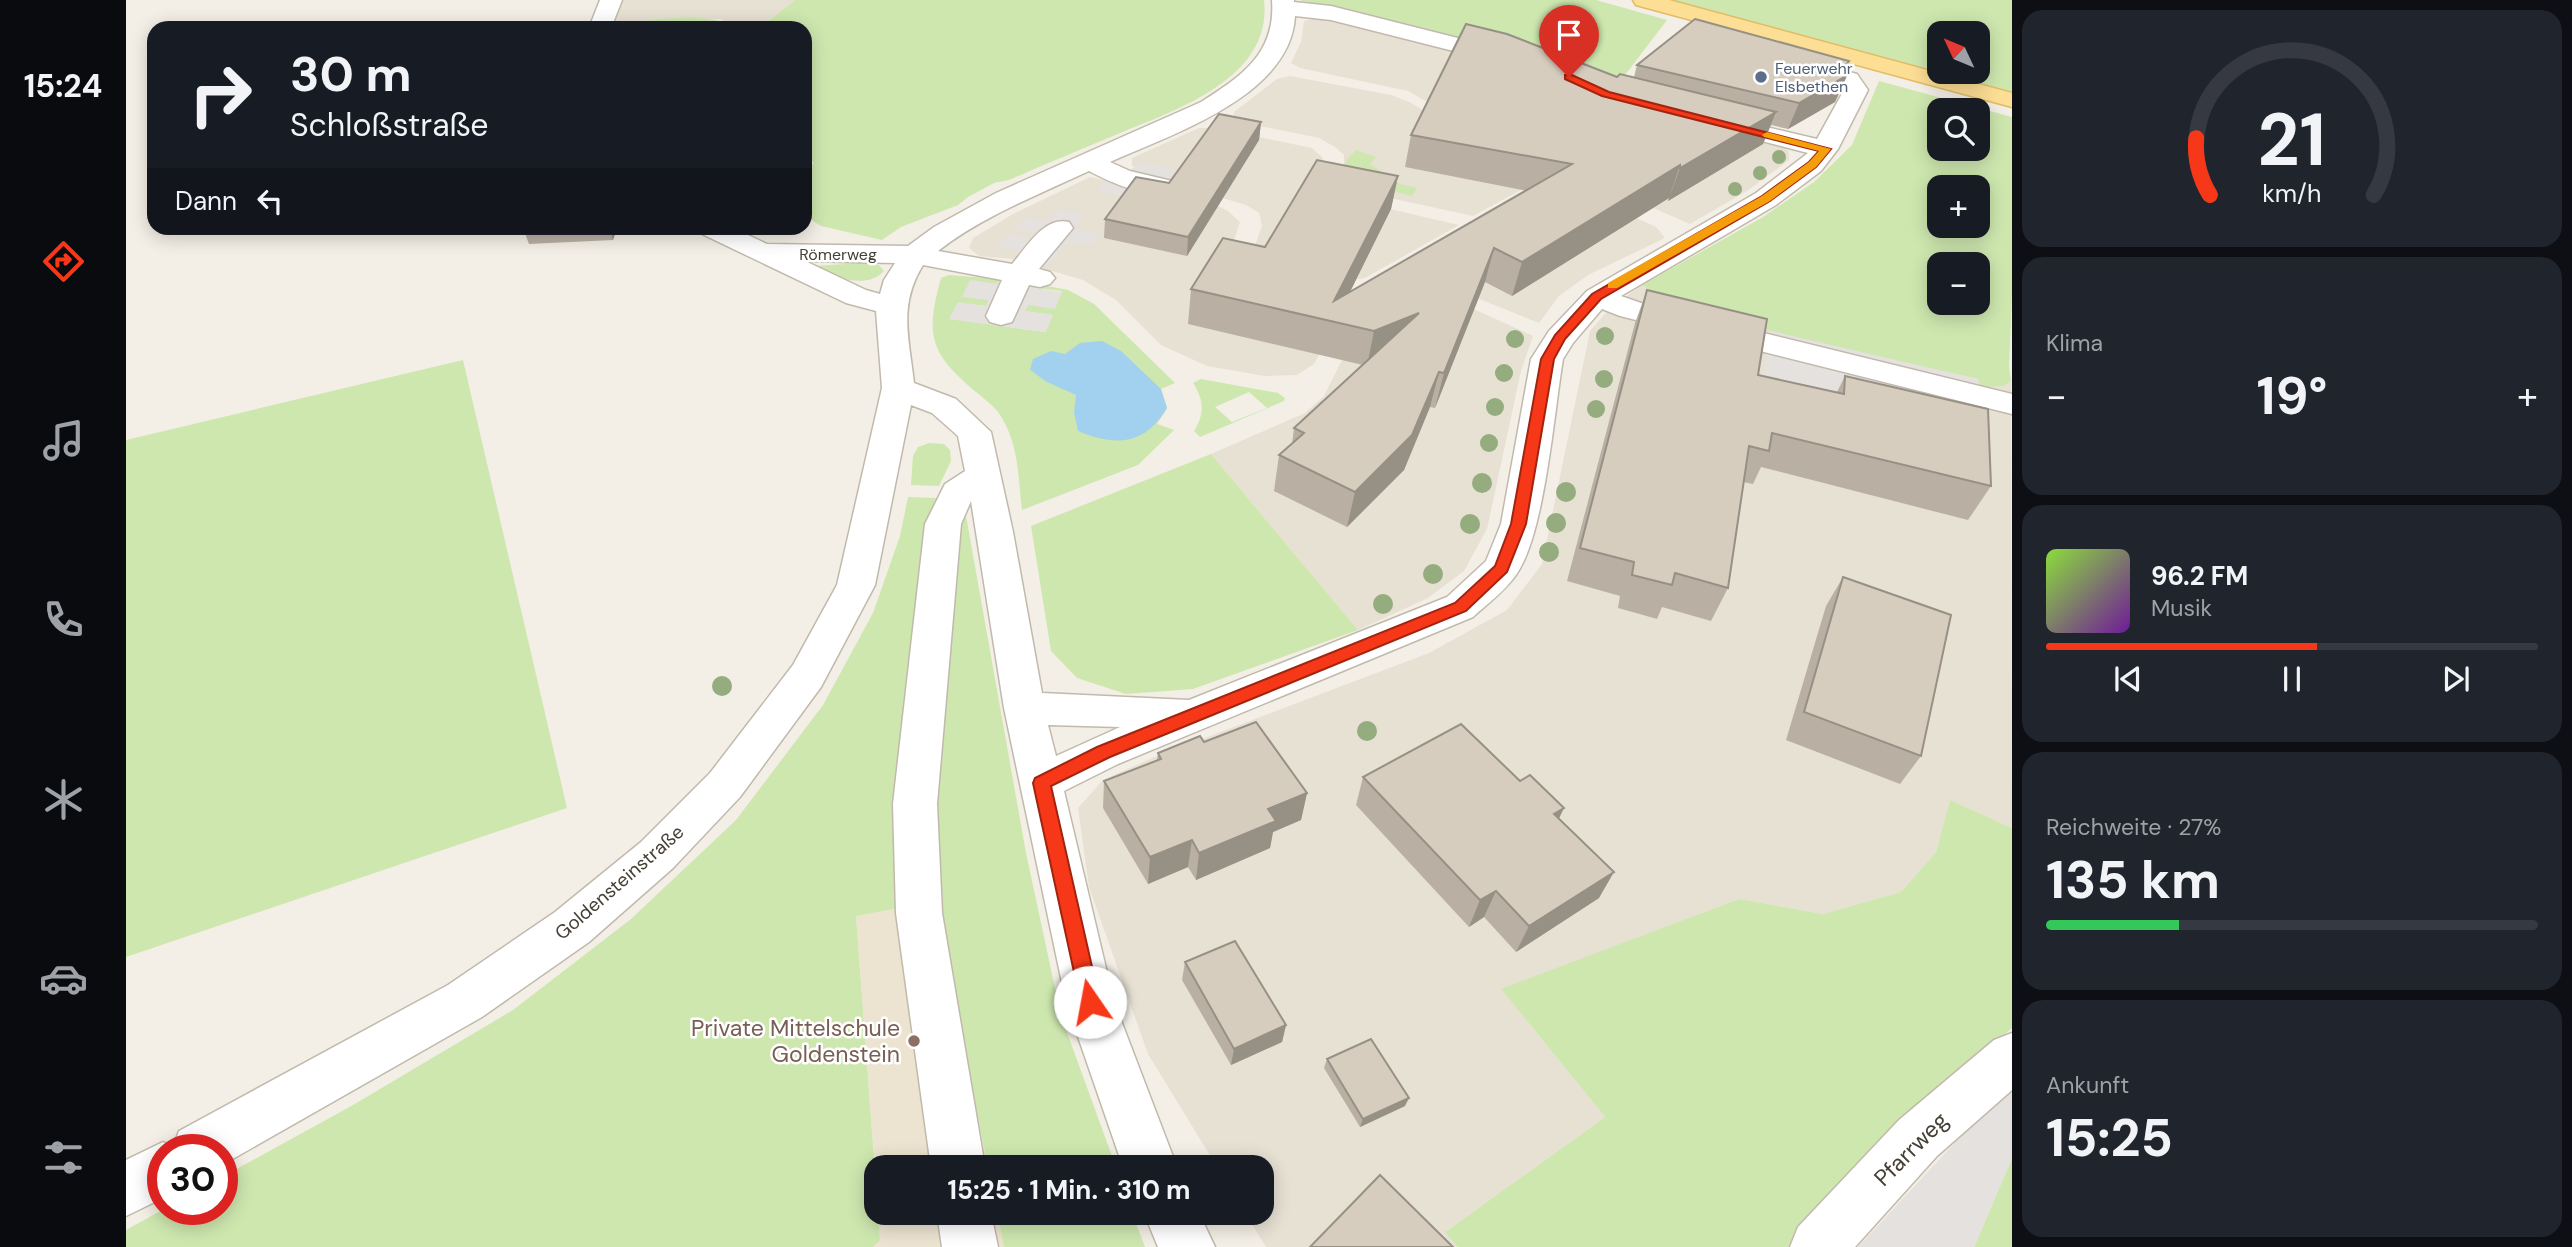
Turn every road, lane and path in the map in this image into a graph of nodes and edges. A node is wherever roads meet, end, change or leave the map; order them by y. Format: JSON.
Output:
{"nodes":[{"id":1,"x":611,"y":0,"type":"edge"},
{"id":2,"x":1644,"y":0,"type":"edge"},
{"id":3,"x":1284,"y":4,"type":"edge"},
{"id":4,"x":1713,"y":19,"type":"junction"},
{"id":5,"x":603,"y":21,"type":"edge"},
{"id":6,"x":1528,"y":63,"type":"edge"},
{"id":7,"x":2012,"y":100,"type":"edge"},
{"id":8,"x":1200,"y":112,"type":"junction"},
{"id":9,"x":1689,"y":116,"type":"edge"},
{"id":10,"x":1224,"y":123,"type":"edge"},
{"id":11,"x":1825,"y":149,"type":"junction"},
{"id":12,"x":1089,"y":161,"type":"junction"},
{"id":13,"x":1163,"y":187,"type":"edge"},
{"id":14,"x":1675,"y":223,"type":"dead end"},
{"id":15,"x":1059,"y":228,"type":"dead end"},
{"id":16,"x":1701,"y":234,"type":"junction"},
{"id":17,"x":727,"y":235,"type":"edge"},
{"id":18,"x":762,"y":252,"type":"junction"},
{"id":19,"x":915,"y":255,"type":"junction"},
{"id":20,"x":1030,"y":276,"type":"junction"},
{"id":21,"x":1597,"y":297,"type":"junction"},
{"id":22,"x":891,"y":305,"type":"junction"},
{"id":23,"x":1001,"y":316,"type":"dead end"},
{"id":24,"x":898,"y":388,"type":"junction"},
{"id":25,"x":2012,"y":404,"type":"edge"},
{"id":26,"x":983,"y":476,"type":"junction"},
{"id":27,"x":1024,"y":708,"type":"junction"},
{"id":28,"x":1196,"y":714,"type":"junction"},
{"id":29,"x":1041,"y":783,"type":"junction"},
{"id":30,"x":2012,"y":1057,"type":"edge"},
{"id":31,"x":227,"y":1134,"type":"edge"},
{"id":32,"x":955,"y":1155,"type":"edge"},
{"id":33,"x":1146,"y":1155,"type":"edge"},
{"id":34,"x":147,"y":1178,"type":"edge"},
{"id":35,"x":126,"y":1189,"type":"edge"},
{"id":36,"x":966,"y":1225,"type":"edge"},
{"id":37,"x":1177,"y":1225,"type":"edge"},
{"id":38,"x":970,"y":1247,"type":"edge"},
{"id":39,"x":1187,"y":1247,"type":"edge"},
{"id":40,"x":1818,"y":1247,"type":"edge"}],
"edges":[{"from":1,"to":5,"type":"street"},
{"from":2,"to":4,"type":"main road"},
{"from":3,"to":6,"type":"street"},
{"from":3,"to":8,"type":"street"},
{"from":4,"to":7,"type":"main road"},
{"from":4,"to":11,"type":"street"},
{"from":8,"to":10,"type":"street"},
{"from":8,"to":12,"type":"street"},
{"from":9,"to":11,"type":"street"},
{"from":11,"to":16,"type":"street"},
{"from":12,"to":13,"type":"street"},
{"from":12,"to":19,"type":"street"},
{"from":14,"to":16,"type":"street"},
{"from":15,"to":20,"type":"street"},
{"from":16,"to":21,"type":"street"},
{"from":17,"to":18,"type":"street","name":"Römerweg"},
{"from":18,"to":19,"type":"street","name":"Römerweg"},
{"from":18,"to":22,"type":"street","name":"Römerweg"},
{"from":19,"to":20,"type":"street","name":"Römerweg"},
{"from":19,"to":22,"type":"street","name":"Goldensteinstraße"},
{"from":20,"to":23,"type":"street"},
{"from":21,"to":25,"type":"street"},
{"from":21,"to":28,"type":"street"},
{"from":22,"to":24,"type":"street","name":"Goldensteinstraße"},
{"from":24,"to":26,"type":"street"},
{"from":24,"to":31,"type":"street","name":"Goldensteinstraße"},
{"from":26,"to":27,"type":"street"},
{"from":26,"to":32,"type":"street"},
{"from":27,"to":28,"type":"street"},
{"from":27,"to":29,"type":"street"},
{"from":28,"to":29,"type":"street"},
{"from":29,"to":33,"type":"street"},
{"from":30,"to":40,"type":"street","name":"Pfarrweg"},
{"from":34,"to":35,"type":"street"},
{"from":36,"to":38,"type":"street"},
{"from":37,"to":39,"type":"street"}]}
